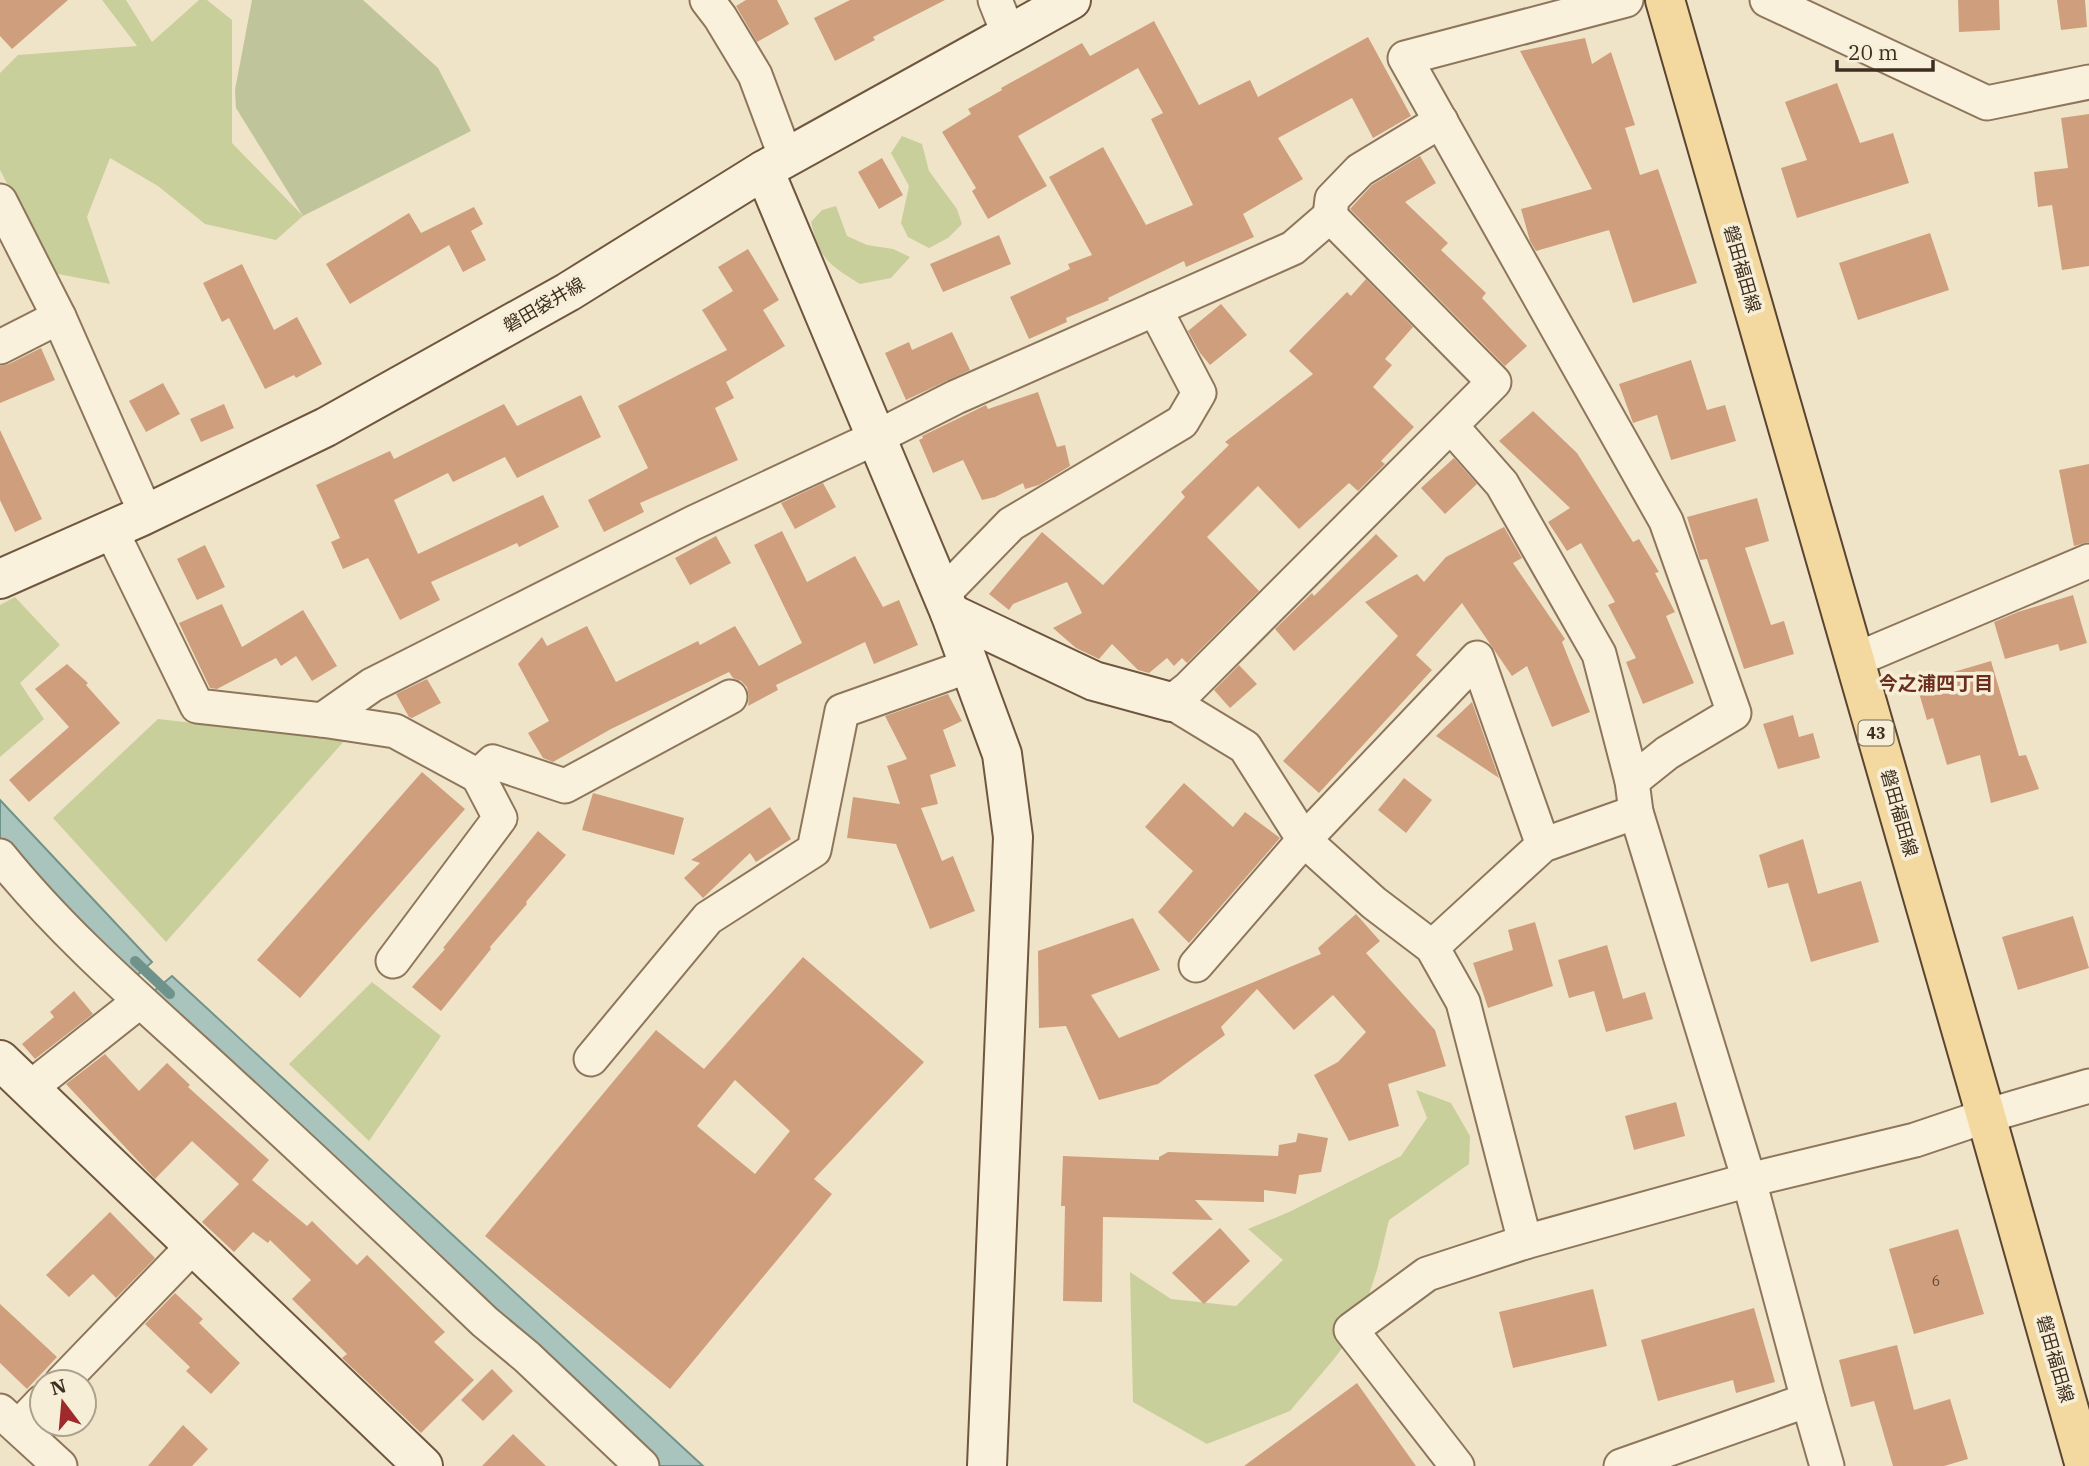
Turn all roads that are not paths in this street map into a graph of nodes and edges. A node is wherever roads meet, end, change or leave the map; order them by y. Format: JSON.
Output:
{"nodes":[{"id":1,"x":707,"y":0,"type":"edge"},
{"id":2,"x":995,"y":0,"type":"edge"},
{"id":3,"x":1071,"y":0,"type":"edge"},
{"id":4,"x":1626,"y":0,"type":"edge"},
{"id":5,"x":1665,"y":0,"type":"edge"},
{"id":6,"x":1767,"y":0,"type":"edge"},
{"id":7,"x":1009,"y":35,"type":"junction"},
{"id":8,"x":2089,"y":82,"type":"edge"},
{"id":9,"x":1441,"y":121,"type":"junction"},
{"id":10,"x":775,"y":164,"type":"junction"},
{"id":11,"x":0,"y":201,"type":"edge"},
{"id":12,"x":1331,"y":216,"type":"junction"},
{"id":13,"x":1155,"y":309,"type":"junction"},
{"id":14,"x":59,"y":317,"type":"junction"},
{"id":15,"x":0,"y":347,"type":"edge"},
{"id":16,"x":1451,"y":426,"type":"junction"},
{"id":17,"x":877,"y":437,"type":"junction"},
{"id":18,"x":146,"y":514,"type":"junction"},
{"id":19,"x":111,"y":530,"type":"junction"},
{"id":20,"x":2089,"y":561,"type":"edge"},
{"id":21,"x":0,"y":579,"type":"edge"},
{"id":22,"x":946,"y":604,"type":"junction"},
{"id":23,"x":1855,"y":660,"type":"junction"},
{"id":24,"x":968,"y":666,"type":"junction"},
{"id":25,"x":730,"y":697,"type":"dead end"},
{"id":26,"x":1171,"y":702,"type":"junction"},
{"id":27,"x":322,"y":720,"type":"junction"},
{"id":28,"x":478,"y":776,"type":"junction"},
{"id":29,"x":1634,"y":796,"type":"junction"},
{"id":30,"x":1304,"y":840,"type":"junction"},
{"id":31,"x":1543,"y":845,"type":"junction"},
{"id":32,"x":0,"y":856,"type":"edge"},
{"id":33,"x":1432,"y":947,"type":"junction"},
{"id":34,"x":393,"y":961,"type":"dead end"},
{"id":35,"x":1196,"y":965,"type":"dead end"},
{"id":36,"x":140,"y":1001,"type":"junction"},
{"id":37,"x":592,"y":1059,"type":"dead end"},
{"id":38,"x":0,"y":1060,"type":"edge"},
{"id":39,"x":2089,"y":1086,"type":"edge"},
{"id":40,"x":30,"y":1088,"type":"junction"},
{"id":41,"x":1986,"y":1116,"type":"junction"},
{"id":42,"x":1749,"y":1180,"type":"junction"},
{"id":43,"x":1525,"y":1242,"type":"junction"},
{"id":44,"x":194,"y":1245,"type":"junction"},
{"id":45,"x":75,"y":1368,"type":"edge"},
{"id":46,"x":1808,"y":1401,"type":"junction"},
{"id":47,"x":28,"y":1409,"type":"edge"},
{"id":48,"x":9,"y":1419,"type":"edge"},
{"id":49,"x":60,"y":1466,"type":"edge"},
{"id":50,"x":423,"y":1466,"type":"edge"},
{"id":51,"x":642,"y":1466,"type":"edge"},
{"id":52,"x":987,"y":1466,"type":"edge"},
{"id":53,"x":1457,"y":1466,"type":"edge"},
{"id":54,"x":1621,"y":1466,"type":"edge"},
{"id":55,"x":1827,"y":1466,"type":"edge"},
{"id":56,"x":2085,"y":1466,"type":"edge"}],
"edges":[{"from":1,"to":10,"type":"street"},
{"from":2,"to":7,"type":"street"},
{"from":3,"to":7,"type":"street","name":"磐田袋井線"},
{"from":4,"to":9,"type":"street"},
{"from":5,"to":23,"type":"main road","name":"磐田福田線","number":"43"},
{"from":6,"to":8,"type":"street"},
{"from":7,"to":10,"type":"street","name":"磐田袋井線"},
{"from":9,"to":12,"type":"street"},
{"from":9,"to":29,"type":"street"},
{"from":10,"to":17,"type":"street"},
{"from":10,"to":18,"type":"street","name":"磐田袋井線"},
{"from":11,"to":14,"type":"street"},
{"from":12,"to":13,"type":"street"},
{"from":12,"to":16,"type":"street"},
{"from":13,"to":17,"type":"street"},
{"from":13,"to":22,"type":"street"},
{"from":14,"to":15,"type":"street"},
{"from":14,"to":18,"type":"street"},
{"from":16,"to":26,"type":"street"},
{"from":16,"to":29,"type":"street"},
{"from":17,"to":22,"type":"street"},
{"from":17,"to":27,"type":"street"},
{"from":18,"to":19,"type":"street","name":"磐田袋井線"},
{"from":19,"to":21,"type":"street","name":"磐田袋井線"},
{"from":19,"to":27,"type":"street"},
{"from":20,"to":23,"type":"street"},
{"from":22,"to":24,"type":"street"},
{"from":22,"to":26,"type":"street"},
{"from":23,"to":41,"type":"main road","name":"磐田福田線","number":"43"},
{"from":24,"to":37,"type":"street"},
{"from":24,"to":52,"type":"street"},
{"from":25,"to":28,"type":"street"},
{"from":26,"to":30,"type":"street"},
{"from":27,"to":28,"type":"street"},
{"from":28,"to":34,"type":"street"},
{"from":29,"to":31,"type":"street"},
{"from":29,"to":42,"type":"street"},
{"from":30,"to":31,"type":"street"},
{"from":30,"to":33,"type":"street"},
{"from":30,"to":35,"type":"street"},
{"from":31,"to":33,"type":"street"},
{"from":32,"to":36,"type":"street"},
{"from":33,"to":43,"type":"street"},
{"from":36,"to":40,"type":"street"},
{"from":36,"to":51,"type":"street"},
{"from":38,"to":40,"type":"street"},
{"from":39,"to":41,"type":"street"},
{"from":40,"to":44,"type":"street"},
{"from":41,"to":42,"type":"street"},
{"from":41,"to":56,"type":"main road","name":"磐田福田線","number":"43"},
{"from":42,"to":43,"type":"street"},
{"from":42,"to":46,"type":"street"},
{"from":43,"to":53,"type":"street"},
{"from":44,"to":45,"type":"street"},
{"from":44,"to":50,"type":"street"},
{"from":46,"to":54,"type":"street"},
{"from":46,"to":55,"type":"street"},
{"from":47,"to":48,"type":"street"},
{"from":48,"to":49,"type":"street"}]}
